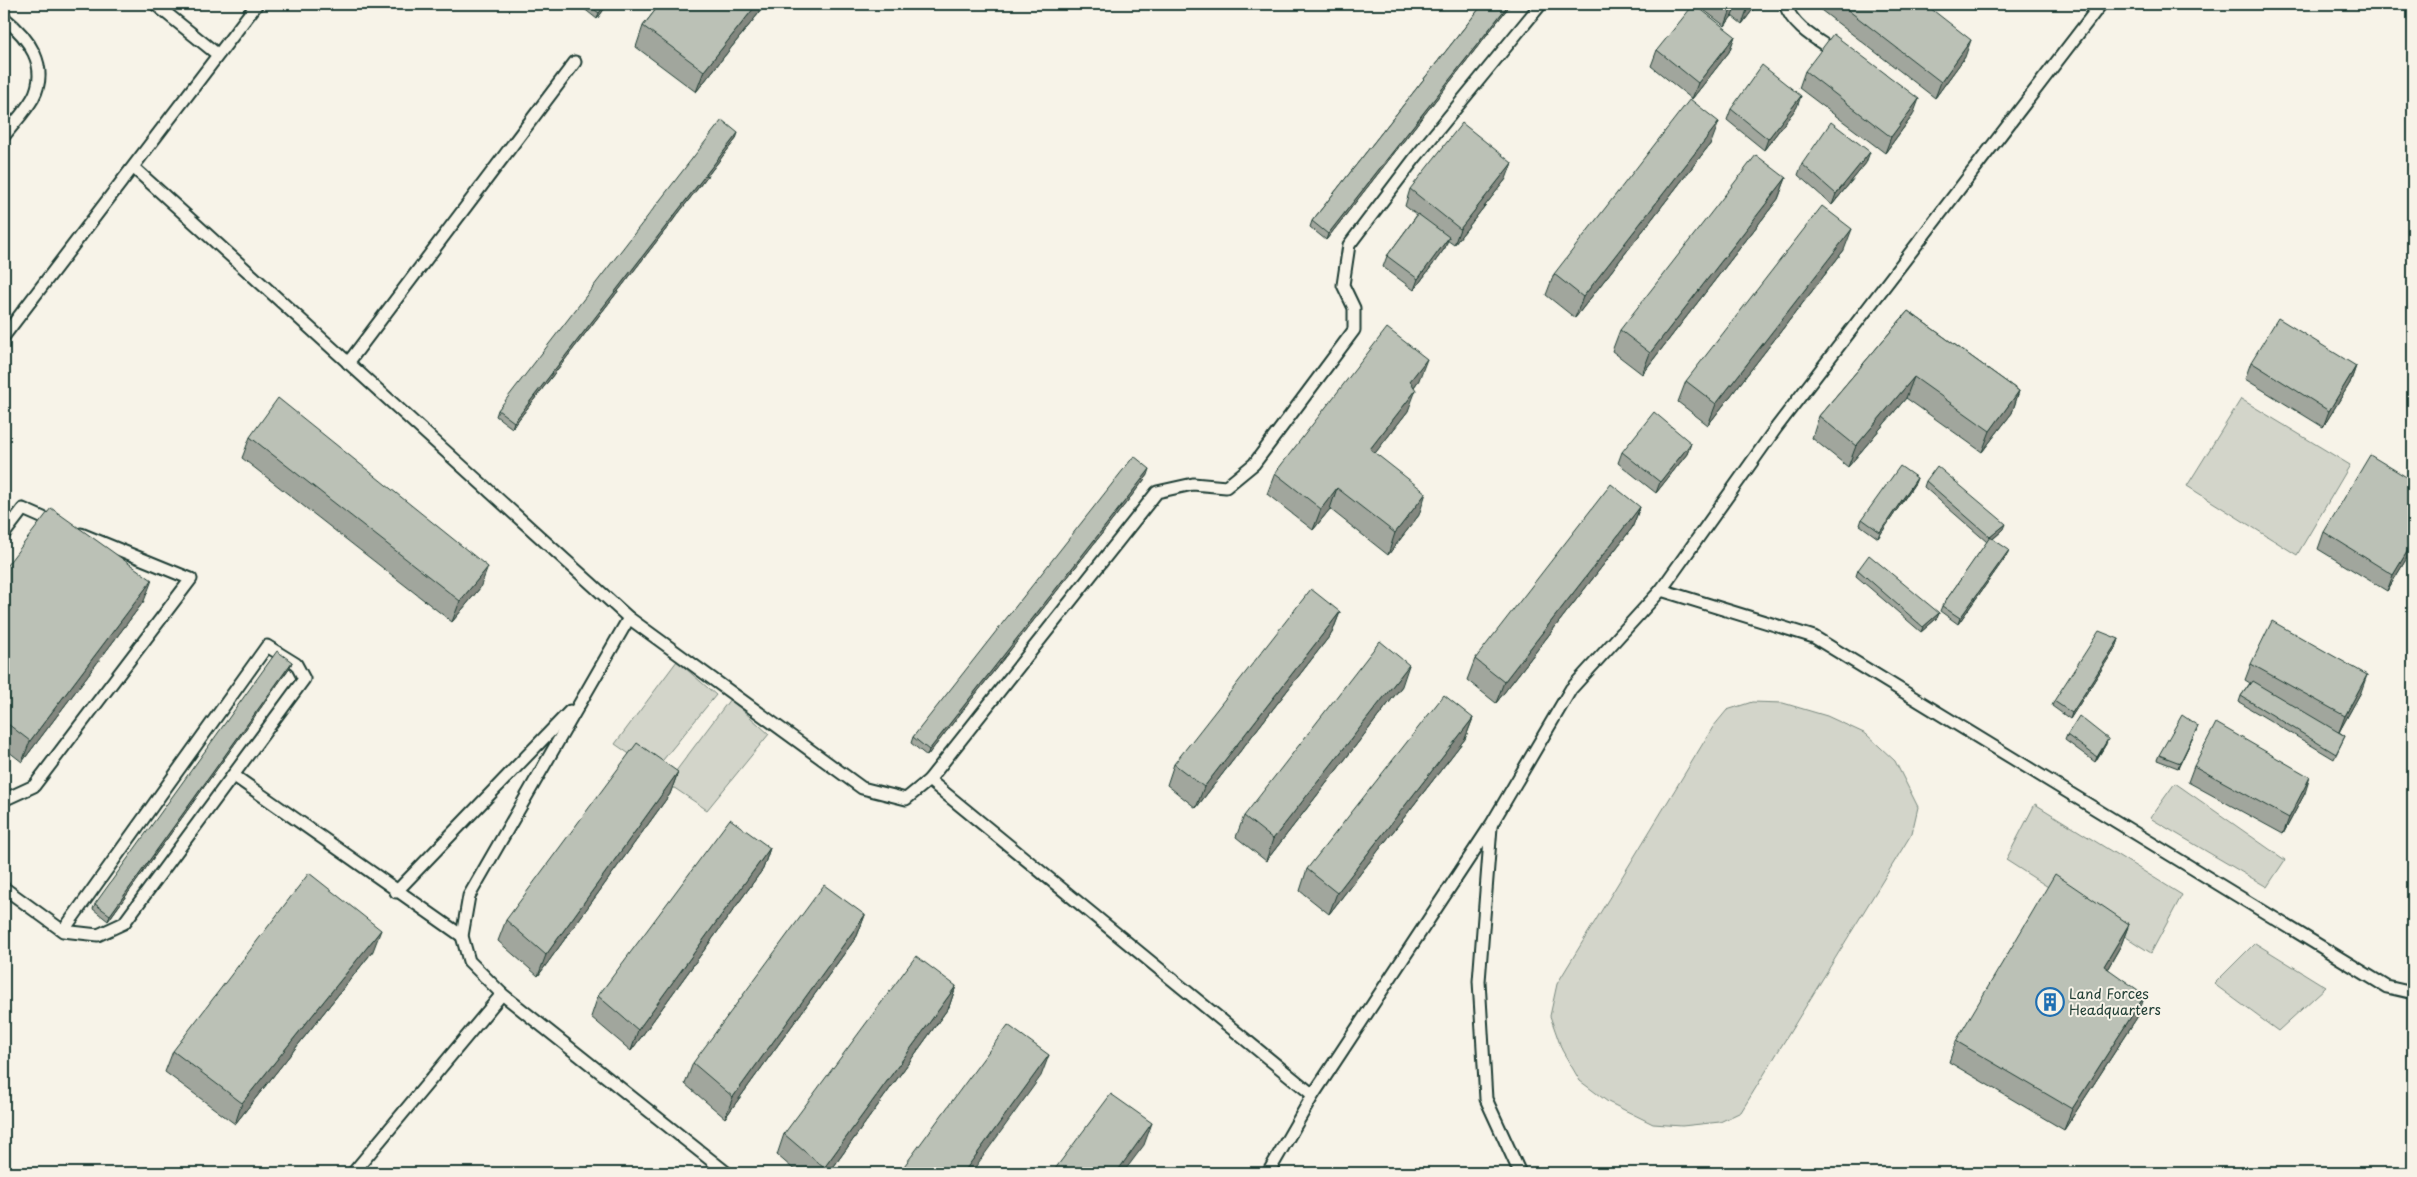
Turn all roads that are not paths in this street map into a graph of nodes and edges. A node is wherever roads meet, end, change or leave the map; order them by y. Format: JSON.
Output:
{"nodes":[{"id":1,"x":155,"y":4,"type":"edge"},
{"id":2,"x":257,"y":4,"type":"edge"},
{"id":3,"x":1541,"y":4,"type":"edge"},
{"id":4,"x":1785,"y":4,"type":"edge"},
{"id":5,"x":2101,"y":4,"type":"edge"},
{"id":6,"x":4,"y":18,"type":"edge"},
{"id":7,"x":217,"y":54,"type":"junction"},
{"id":8,"x":575,"y":62,"type":"dead end"},
{"id":9,"x":1850,"y":62,"type":"edge"},
{"id":10,"x":4,"y":136,"type":"edge"},
{"id":11,"x":134,"y":168,"type":"junction"},
{"id":12,"x":4,"y":336,"type":"edge"},
{"id":13,"x":348,"y":363,"type":"junction"},
{"id":14,"x":4,"y":534,"type":"edge"},
{"id":15,"x":1661,"y":590,"type":"junction"},
{"id":16,"x":629,"y":618,"type":"junction"},
{"id":17,"x":583,"y":697,"type":"junction"},
{"id":18,"x":233,"y":775,"type":"junction"},
{"id":19,"x":929,"y":780,"type":"junction"},
{"id":20,"x":4,"y":796,"type":"edge"},
{"id":21,"x":1491,"y":825,"type":"junction"},
{"id":22,"x":4,"y":888,"type":"edge"},
{"id":23,"x":396,"y":892,"type":"junction"},
{"id":24,"x":63,"y":931,"type":"junction"},
{"id":25,"x":462,"y":936,"type":"junction"},
{"id":26,"x":2413,"y":993,"type":"edge"},
{"id":27,"x":502,"y":994,"type":"junction"},
{"id":28,"x":1313,"y":1095,"type":"junction"},
{"id":29,"x":353,"y":1173,"type":"edge"},
{"id":30,"x":727,"y":1173,"type":"edge"},
{"id":31,"x":1268,"y":1173,"type":"edge"},
{"id":32,"x":1520,"y":1173,"type":"edge"}],
"edges":[{"from":1,"to":7,"type":"lane"},
{"from":2,"to":7,"type":"lane"},
{"from":3,"to":19,"type":"lane"},
{"from":4,"to":9,"type":"lane"},
{"from":5,"to":15,"type":"lane"},
{"from":6,"to":10,"type":"lane"},
{"from":7,"to":11,"type":"lane"},
{"from":8,"to":13,"type":"lane"},
{"from":11,"to":12,"type":"lane"},
{"from":11,"to":13,"type":"lane"},
{"from":13,"to":16,"type":"lane"},
{"from":14,"to":20,"type":"lane"},
{"from":15,"to":21,"type":"lane"},
{"from":15,"to":26,"type":"lane"},
{"from":16,"to":17,"type":"lane"},
{"from":16,"to":19,"type":"lane"},
{"from":17,"to":23,"type":"lane"},
{"from":17,"to":25,"type":"lane"},
{"from":18,"to":23,"type":"lane"},
{"from":18,"to":24,"type":"lane"},
{"from":18,"to":24,"type":"lane"},
{"from":19,"to":28,"type":"lane"},
{"from":21,"to":28,"type":"lane"},
{"from":21,"to":32,"type":"lane"},
{"from":22,"to":24,"type":"lane"},
{"from":23,"to":25,"type":"lane"},
{"from":25,"to":27,"type":"lane"},
{"from":27,"to":29,"type":"lane"},
{"from":27,"to":30,"type":"lane"},
{"from":28,"to":31,"type":"lane"}]}
